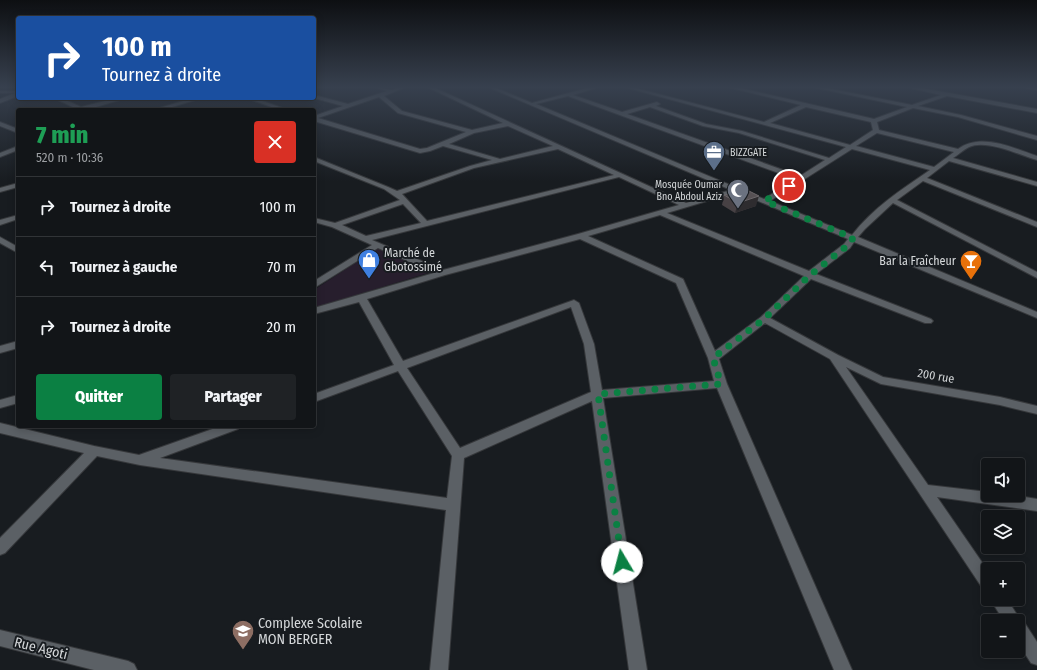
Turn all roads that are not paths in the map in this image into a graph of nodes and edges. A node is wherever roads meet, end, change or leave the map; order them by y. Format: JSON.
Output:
{"nodes":[{"id":1,"x":423,"y":118,"type":"edge"},
{"id":2,"x":496,"y":118,"type":"edge"},
{"id":3,"x":566,"y":118,"type":"edge"},
{"id":4,"x":633,"y":118,"type":"edge"},
{"id":5,"x":684,"y":118,"type":"edge"},
{"id":6,"x":748,"y":118,"type":"edge"},
{"id":7,"x":777,"y":118,"type":"edge"},
{"id":8,"x":862,"y":118,"type":"edge"},
{"id":9,"x":882,"y":118,"type":"edge"},
{"id":10,"x":968,"y":118,"type":"edge"},
{"id":11,"x":316,"y":120,"type":"edge"},
{"id":12,"x":874,"y":121,"type":"junction"},
{"id":13,"x":766,"y":123,"type":"junction"},
{"id":14,"x":508,"y":124,"type":"junction"},
{"id":15,"x":1,"y":125,"type":"edge"},
{"id":16,"x":16,"y":130,"type":"edge"},
{"id":17,"x":876,"y":131,"type":"junction"},
{"id":18,"x":472,"y":132,"type":"junction"},
{"id":19,"x":1037,"y":138,"type":"edge"},
{"id":20,"x":443,"y":144,"type":"junction"},
{"id":21,"x":852,"y":146,"type":"junction"},
{"id":22,"x":558,"y":147,"type":"junction"},
{"id":23,"x":16,"y":149,"type":"edge"},
{"id":24,"x":958,"y":151,"type":"junction"},
{"id":25,"x":0,"y":155,"type":"edge"},
{"id":26,"x":1037,"y":158,"type":"edge"},
{"id":27,"x":949,"y":159,"type":"junction"},
{"id":28,"x":316,"y":160,"type":"edge"},
{"id":29,"x":498,"y":160,"type":"junction"},
{"id":30,"x":830,"y":160,"type":"junction"},
{"id":31,"x":935,"y":169,"type":"junction"},
{"id":32,"x":620,"y":175,"type":"junction"},
{"id":33,"x":922,"y":178,"type":"junction"},
{"id":34,"x":801,"y":179,"type":"junction"},
{"id":35,"x":1037,"y":184,"type":"edge"},
{"id":36,"x":16,"y":186,"type":"edge"},
{"id":37,"x":0,"y":190,"type":"edge"},
{"id":38,"x":738,"y":190,"type":"junction"},
{"id":39,"x":396,"y":194,"type":"junction"},
{"id":40,"x":892,"y":200,"type":"junction"},
{"id":41,"x":405,"y":201,"type":"junction"},
{"id":42,"x":765,"y":201,"type":"junction"},
{"id":43,"x":685,"y":205,"type":"junction"},
{"id":44,"x":661,"y":213,"type":"junction"},
{"id":45,"x":16,"y":219,"type":"edge"},
{"id":46,"x":316,"y":220,"type":"edge"},
{"id":47,"x":0,"y":223,"type":"edge"},
{"id":48,"x":425,"y":223,"type":"junction"},
{"id":49,"x":335,"y":225,"type":"junction"},
{"id":50,"x":1037,"y":225,"type":"edge"},
{"id":51,"x":581,"y":236,"type":"junction"},
{"id":52,"x":365,"y":238,"type":"junction"},
{"id":53,"x":853,"y":238,"type":"junction"},
{"id":54,"x":0,"y":239,"type":"edge"},
{"id":55,"x":378,"y":245,"type":"junction"},
{"id":56,"x":16,"y":250,"type":"edge"},
{"id":57,"x":442,"y":273,"type":"junction"},
{"id":58,"x":810,"y":275,"type":"junction"},
{"id":59,"x":1037,"y":275,"type":"edge"},
{"id":60,"x":316,"y":284,"type":"edge"},
{"id":61,"x":362,"y":298,"type":"junction"},
{"id":62,"x":316,"y":310,"type":"edge"},
{"id":63,"x":1037,"y":315,"type":"edge"},
{"id":64,"x":764,"y":319,"type":"junction"},
{"id":65,"x":928,"y":321,"type":"dead end"},
{"id":66,"x":16,"y":345,"type":"edge"},
{"id":67,"x":0,"y":350,"type":"edge"},
{"id":68,"x":834,"y":357,"type":"junction"},
{"id":69,"x":713,"y":358,"type":"junction"},
{"id":70,"x":401,"y":367,"type":"junction"},
{"id":71,"x":721,"y":384,"type":"junction"},
{"id":72,"x":598,"y":394,"type":"junction"},
{"id":73,"x":316,"y":397,"type":"edge"},
{"id":74,"x":16,"y":400,"type":"edge"},
{"id":75,"x":0,"y":404,"type":"edge"},
{"id":76,"x":1037,"y":410,"type":"edge"},
{"id":77,"x":0,"y":428,"type":"edge"},
{"id":78,"x":228,"y":428,"type":"edge"},
{"id":79,"x":94,"y":451,"type":"junction"},
{"id":80,"x":458,"y":455,"type":"junction"},
{"id":81,"x":140,"y":460,"type":"junction"},
{"id":82,"x":926,"y":490,"type":"junction"},
{"id":83,"x":454,"y":504,"type":"junction"},
{"id":84,"x":1037,"y":505,"type":"edge"},
{"id":85,"x":0,"y":548,"type":"edge"},
{"id":86,"x":981,"y":573,"type":"edge"},
{"id":87,"x":0,"y":638,"type":"edge"},
{"id":88,"x":1025,"y":638,"type":"edge"},
{"id":89,"x":1037,"y":656,"type":"edge"},
{"id":90,"x":128,"y":670,"type":"edge"},
{"id":91,"x":439,"y":670,"type":"edge"},
{"id":92,"x":638,"y":670,"type":"edge"},
{"id":93,"x":843,"y":670,"type":"edge"}],
"edges":[{"from":1,"to":18,"type":"street"},
{"from":2,"to":14,"type":"street"},
{"from":3,"to":38,"type":"street"},
{"from":4,"to":34,"type":"street"},
{"from":5,"to":30,"type":"street"},
{"from":6,"to":13,"type":"street"},
{"from":7,"to":13,"type":"street"},
{"from":8,"to":12,"type":"street"},
{"from":9,"to":12,"type":"street"},
{"from":10,"to":19,"type":"street"},
{"from":11,"to":20,"type":"street"},
{"from":12,"to":17,"type":"street"},
{"from":13,"to":21,"type":"street"},
{"from":14,"to":18,"type":"street"},
{"from":14,"to":22,"type":"street"},
{"from":15,"to":16,"type":"street"},
{"from":17,"to":21,"type":"street"},
{"from":17,"to":24,"type":"street"},
{"from":18,"to":20,"type":"street"},
{"from":20,"to":29,"type":"street"},
{"from":21,"to":30,"type":"street"},
{"from":21,"to":31,"type":"street"},
{"from":22,"to":29,"type":"street"},
{"from":22,"to":32,"type":"street"},
{"from":23,"to":25,"type":"street"},
{"from":24,"to":26,"type":"street"},
{"from":24,"to":27,"type":"street"},
{"from":27,"to":31,"type":"street"},
{"from":27,"to":35,"type":"street"},
{"from":28,"to":39,"type":"street"},
{"from":29,"to":39,"type":"street"},
{"from":30,"to":34,"type":"street"},
{"from":31,"to":33,"type":"street"},
{"from":32,"to":43,"type":"street"},
{"from":32,"to":48,"type":"street"},
{"from":33,"to":40,"type":"street"},
{"from":33,"to":50,"type":"street"},
{"from":34,"to":42,"type":"street"},
{"from":36,"to":37,"type":"street"},
{"from":38,"to":42,"type":"street"},
{"from":38,"to":43,"type":"street"},
{"from":39,"to":41,"type":"street"},
{"from":40,"to":53,"type":"street"},
{"from":40,"to":59,"type":"street"},
{"from":41,"to":48,"type":"street"},
{"from":41,"to":49,"type":"street"},
{"from":42,"to":53,"type":"street"},
{"from":43,"to":44,"type":"street"},
{"from":44,"to":51,"type":"street"},
{"from":44,"to":58,"type":"street"},
{"from":45,"to":47,"type":"street"},
{"from":46,"to":49,"type":"street"},
{"from":48,"to":52,"type":"street"},
{"from":49,"to":52,"type":"street"},
{"from":51,"to":57,"type":"street"},
{"from":51,"to":69,"type":"street"},
{"from":52,"to":55,"type":"street"},
{"from":53,"to":58,"type":"street"},
{"from":53,"to":63,"type":"street"},
{"from":54,"to":56,"type":"street"},
{"from":55,"to":57,"type":"street"},
{"from":55,"to":60,"type":"street"},
{"from":57,"to":61,"type":"street"},
{"from":58,"to":64,"type":"street"},
{"from":58,"to":65,"type":"street"},
{"from":61,"to":62,"type":"street"},
{"from":61,"to":70,"type":"street"},
{"from":64,"to":68,"type":"street","name":"200 rue"},
{"from":64,"to":69,"type":"street"},
{"from":66,"to":67,"type":"street"},
{"from":68,"to":76,"type":"street","name":"200 rue"},
{"from":68,"to":82,"type":"street"},
{"from":69,"to":71,"type":"street"},
{"from":70,"to":72,"type":"street"},
{"from":70,"to":73,"type":"street"},
{"from":70,"to":80,"type":"street"},
{"from":71,"to":72,"type":"street"},
{"from":71,"to":93,"type":"street"},
{"from":72,"to":80,"type":"street"},
{"from":72,"to":92,"type":"street"},
{"from":74,"to":75,"type":"street"},
{"from":77,"to":79,"type":"street"},
{"from":78,"to":81,"type":"street"},
{"from":79,"to":81,"type":"street"},
{"from":79,"to":85,"type":"street"},
{"from":80,"to":83,"type":"street"},
{"from":81,"to":83,"type":"street"},
{"from":82,"to":84,"type":"street"},
{"from":82,"to":86,"type":"street"},
{"from":83,"to":91,"type":"street"},
{"from":87,"to":90,"type":"street","name":"Rue Agoti"},
{"from":88,"to":89,"type":"street"}]}
